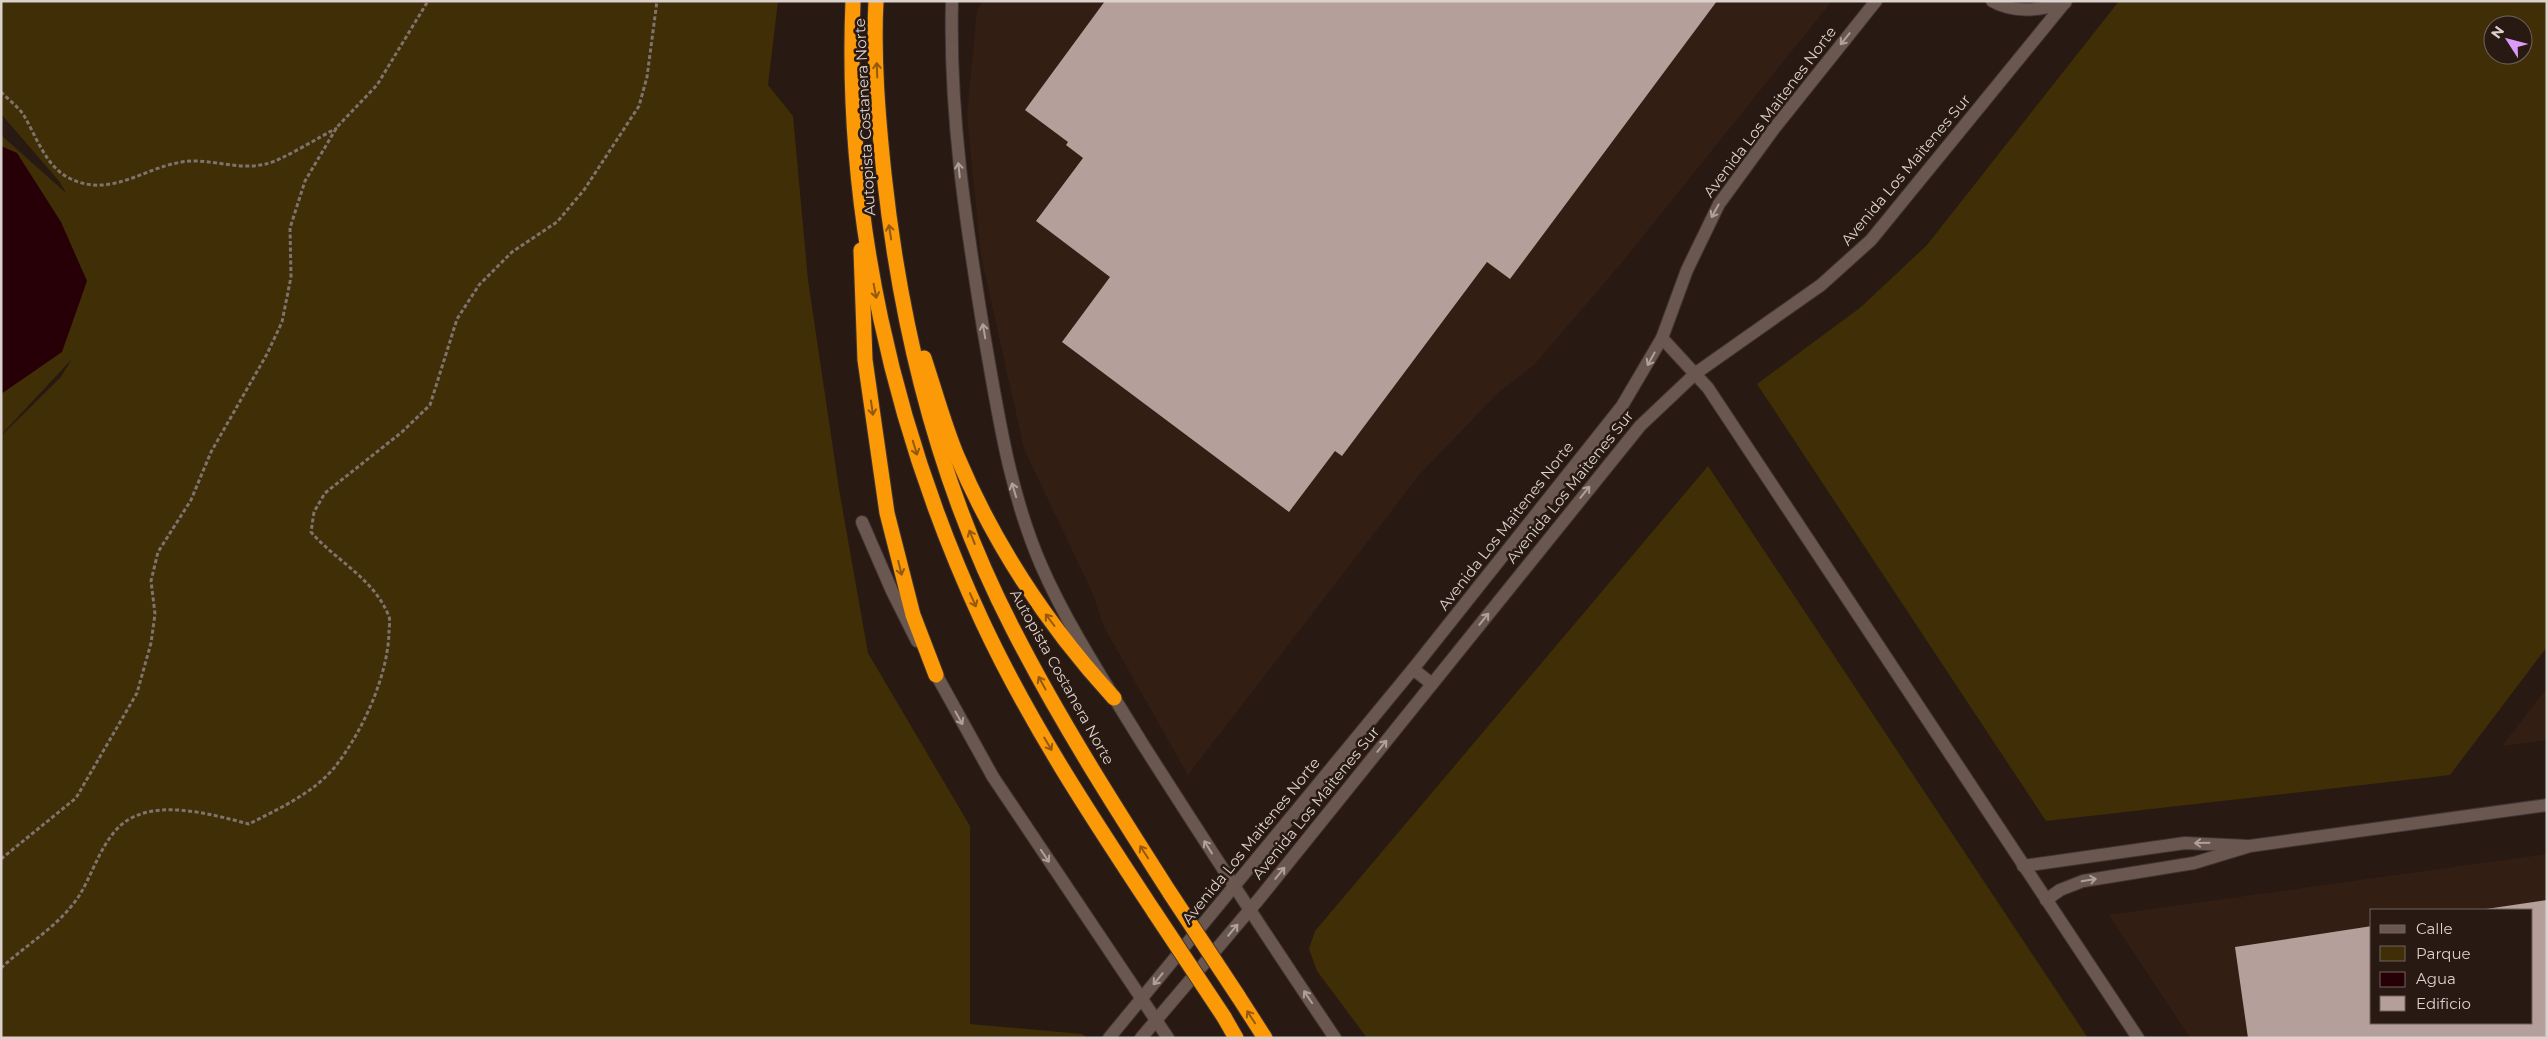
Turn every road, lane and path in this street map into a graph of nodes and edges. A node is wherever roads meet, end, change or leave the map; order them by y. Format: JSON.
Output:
{"nodes":[{"id":1,"x":428,"y":1,"type":"edge"},
{"id":2,"x":657,"y":1,"type":"edge"},
{"id":3,"x":852,"y":1,"type":"edge"},
{"id":4,"x":876,"y":1,"type":"edge"},
{"id":5,"x":952,"y":1,"type":"edge"},
{"id":6,"x":1876,"y":1,"type":"edge"},
{"id":7,"x":1992,"y":1,"type":"edge"},
{"id":8,"x":2065,"y":2,"type":"edge"},
{"id":9,"x":1,"y":92,"type":"edge"},
{"id":10,"x":337,"y":127,"type":"junction"},
{"id":11,"x":862,"y":208,"type":"junction"},
{"id":12,"x":901,"y":298,"type":"junction"},
{"id":13,"x":1662,"y":338,"type":"junction"},
{"id":14,"x":1696,"y":373,"type":"junction"},
{"id":15,"x":862,"y":522,"type":"dead end"},
{"id":16,"x":1413,"y":669,"type":"junction"},
{"id":17,"x":936,"y":674,"type":"junction"},
{"id":18,"x":1432,"y":684,"type":"junction"},
{"id":19,"x":1114,"y":698,"type":"junction"},
{"id":20,"x":2547,"y":805,"type":"edge"},
{"id":21,"x":2250,"y":846,"type":"junction"},
{"id":22,"x":1,"y":859,"type":"edge"},
{"id":23,"x":2023,"y":866,"type":"junction"},
{"id":24,"x":1234,"y":887,"type":"junction"},
{"id":25,"x":2046,"y":900,"type":"junction"},
{"id":26,"x":1249,"y":910,"type":"junction"},
{"id":27,"x":1,"y":968,"type":"edge"},
{"id":28,"x":1142,"y":999,"type":"junction"},
{"id":29,"x":1156,"y":1020,"type":"junction"},
{"id":30,"x":1109,"y":1038,"type":"edge"},
{"id":31,"x":1141,"y":1038,"type":"edge"},
{"id":32,"x":1168,"y":1038,"type":"edge"},
{"id":33,"x":1236,"y":1038,"type":"edge"},
{"id":34,"x":1265,"y":1038,"type":"edge"},
{"id":35,"x":1335,"y":1038,"type":"edge"},
{"id":36,"x":2138,"y":1038,"type":"edge"}],
"edges":[{"from":1,"to":10,"type":"path"},
{"from":2,"to":27,"type":"path"},
{"from":3,"to":11,"type":"highway","name":"Autopista Costanera Norte"},
{"from":12,"to":4,"type":"highway","name":"Autopista Costanera Norte","one_way":true},
{"from":19,"to":5,"type":"street","one_way":true},
{"from":6,"to":13,"type":"street","name":"Avenida Los Maitenes Norte","one_way":true},
{"from":7,"to":8,"type":"street"},
{"from":8,"to":14,"type":"street","name":"Avenida Los Maitenes Sur"},
{"from":9,"to":10,"type":"path"},
{"from":10,"to":22,"type":"path"},
{"from":11,"to":17,"type":"highway","one_way":true},
{"from":11,"to":33,"type":"highway","name":"Autopista Costanera Norte","one_way":true,"bridge":true},
{"from":19,"to":12,"type":"highway","one_way":true},
{"from":34,"to":12,"type":"highway","name":"Autopista Costanera Norte","one_way":true,"bridge":true},
{"from":13,"to":14,"type":"street"},
{"from":13,"to":16,"type":"street","name":"Avenida Los Maitenes Norte","one_way":true},
{"from":18,"to":14,"type":"street","name":"Avenida Los Maitenes Sur","one_way":true},
{"from":14,"to":23,"type":"street"},
{"from":15,"to":17,"type":"street"},
{"from":16,"to":18,"type":"street"},
{"from":16,"to":24,"type":"street","name":"Avenida Los Maitenes Norte"},
{"from":17,"to":28,"type":"street","one_way":true},
{"from":26,"to":18,"type":"street","name":"Avenida Los Maitenes Sur","one_way":true},
{"from":24,"to":19,"type":"street","one_way":true},
{"from":20,"to":21,"type":"street"},
{"from":21,"to":23,"type":"street","one_way":true},
{"from":25,"to":21,"type":"street","one_way":true},
{"from":23,"to":25,"type":"street"},
{"from":24,"to":26,"type":"street"},
{"from":24,"to":28,"type":"street","name":"Avenida Los Maitenes Norte","one_way":true},
{"from":25,"to":36,"type":"street"},
{"from":29,"to":26,"type":"street","name":"Avenida Los Maitenes Sur","one_way":true},
{"from":35,"to":26,"type":"street","one_way":true},
{"from":28,"to":29,"type":"street"},
{"from":28,"to":30,"type":"street","name":"Avenida Los Maitenes Norte"},
{"from":29,"to":31,"type":"street","name":"Avenida Los Maitenes Sur"},
{"from":29,"to":32,"type":"street"}]}
